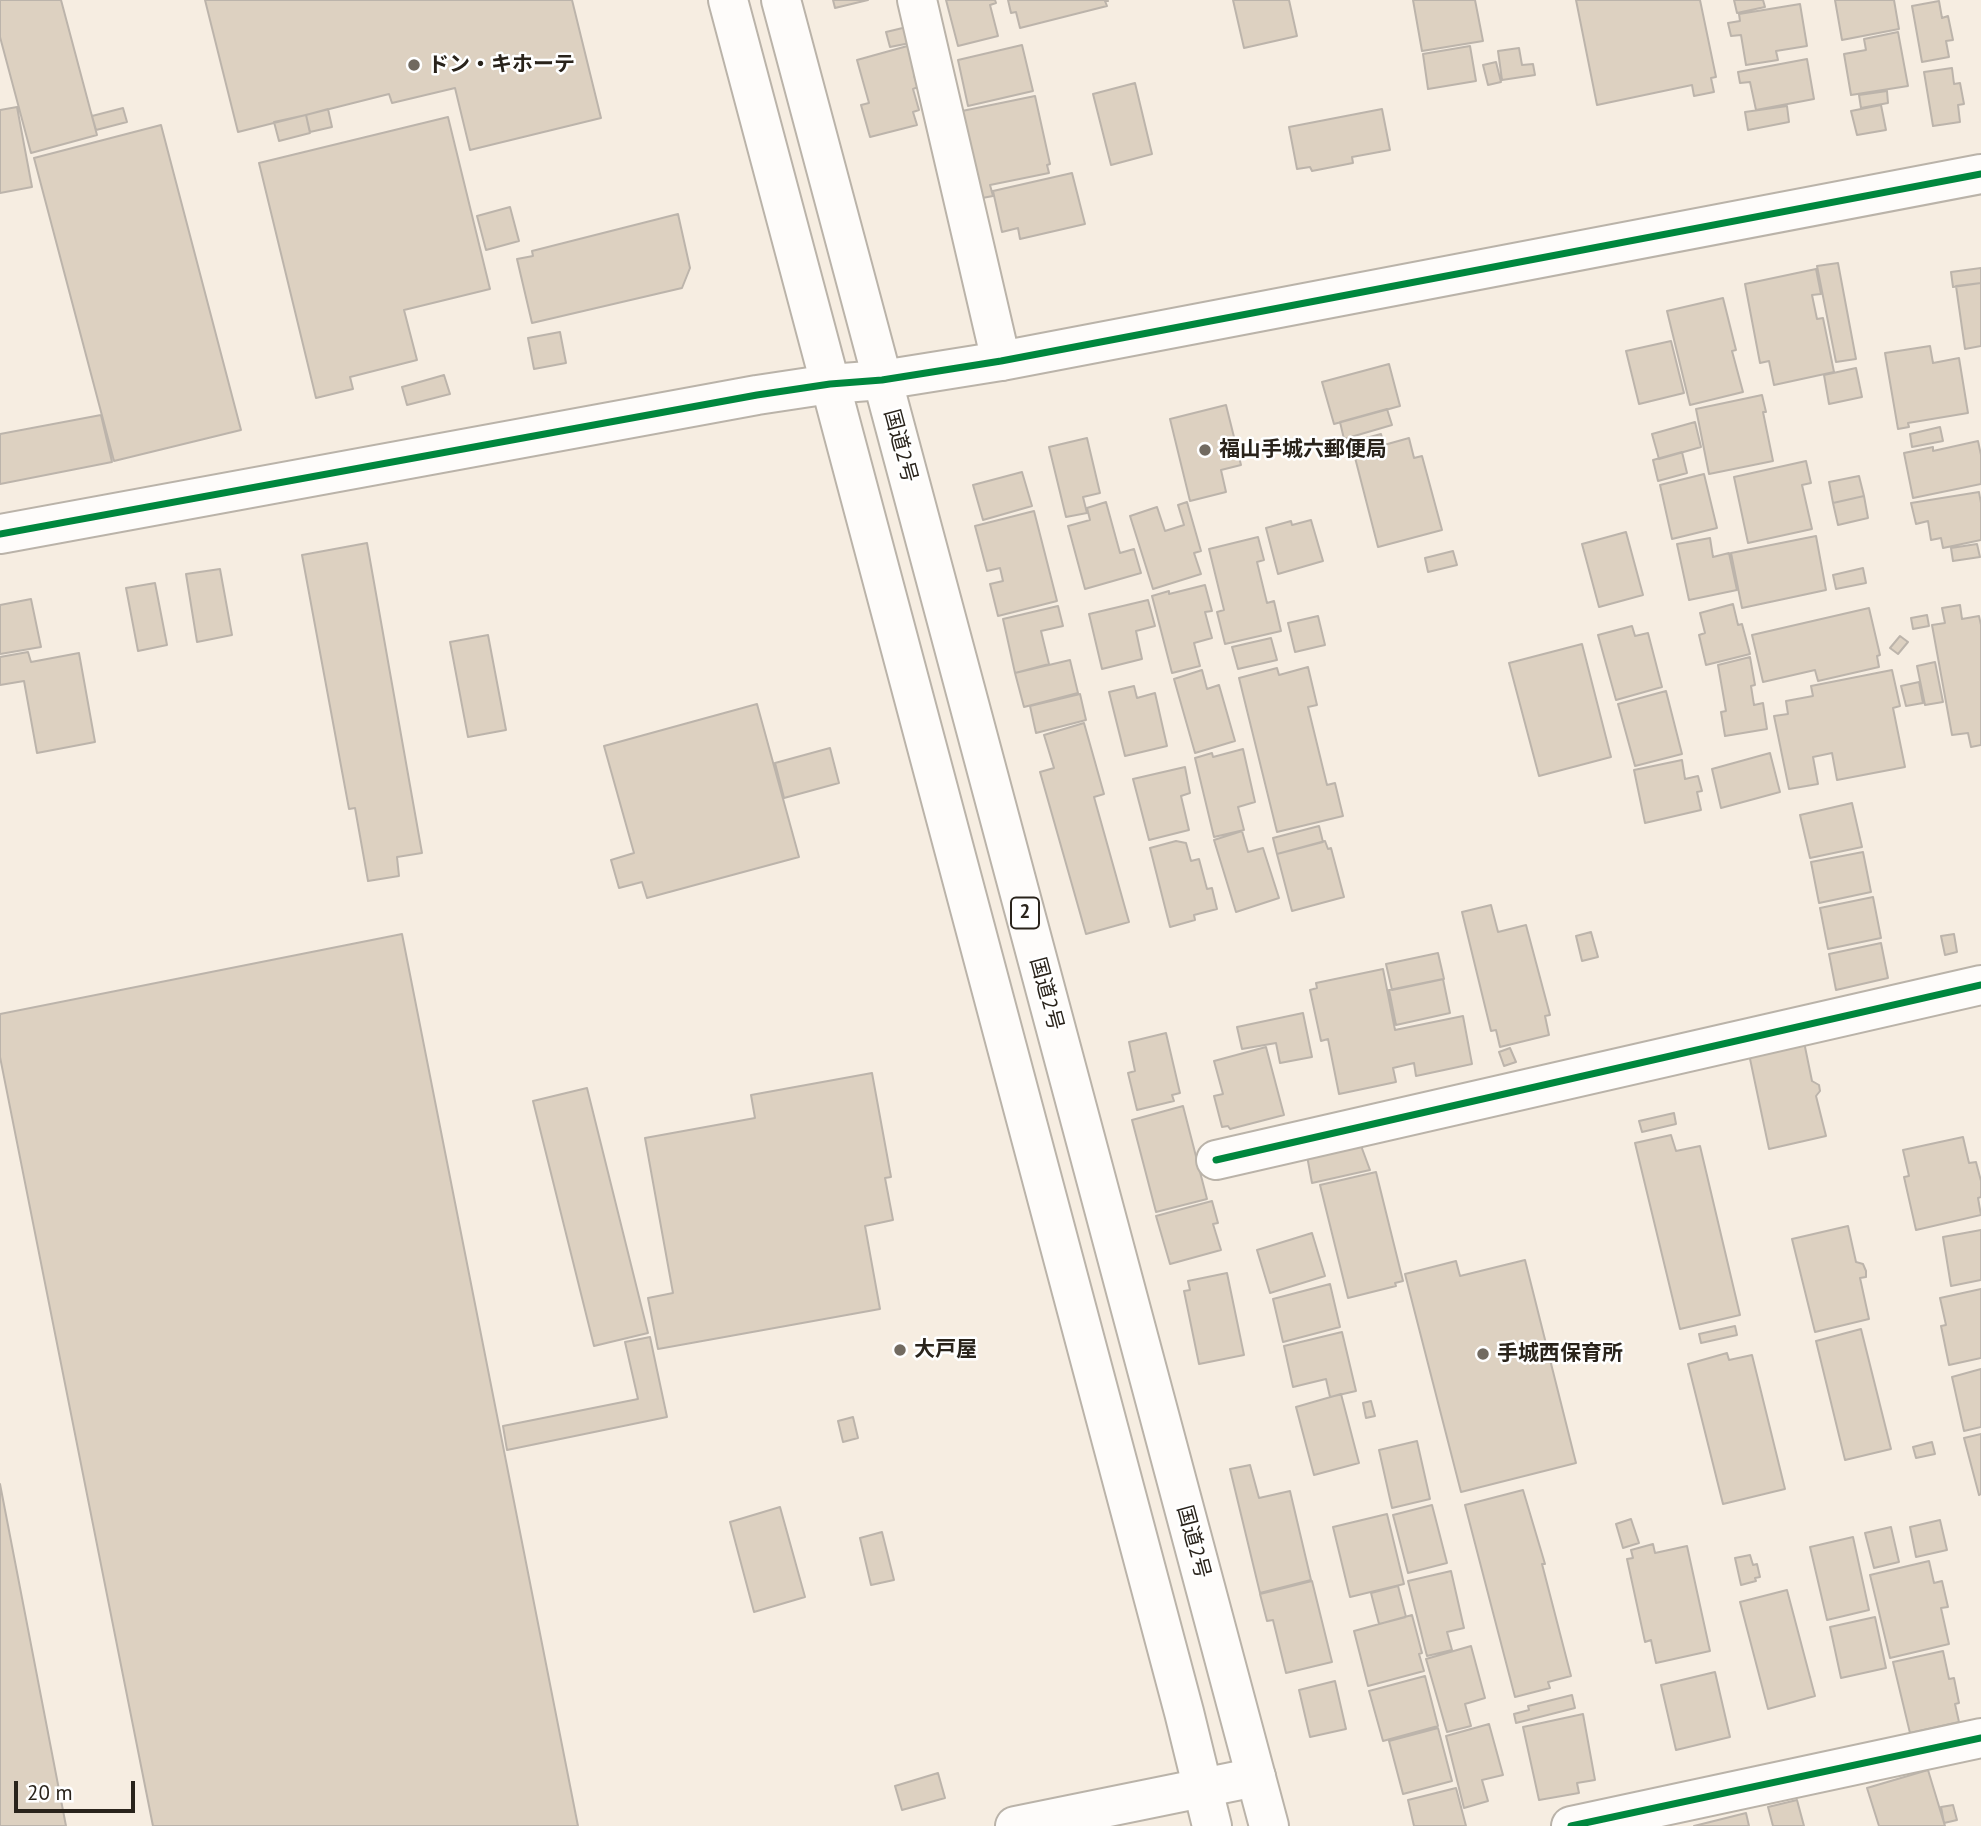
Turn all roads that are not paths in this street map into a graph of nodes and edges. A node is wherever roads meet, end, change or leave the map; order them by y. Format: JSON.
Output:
{"nodes":[{"id":1,"x":728,"y":0,"type":"edge"},
{"id":2,"x":781,"y":0,"type":"edge"},
{"id":3,"x":917,"y":0,"type":"edge"},
{"id":4,"x":1981,"y":174,"type":"edge"},
{"id":5,"x":1001,"y":361,"type":"junction"},
{"id":6,"x":883,"y":380,"type":"junction"},
{"id":7,"x":830,"y":384,"type":"junction"},
{"id":8,"x":0,"y":534,"type":"edge"},
{"id":9,"x":1981,"y":985,"type":"edge"},
{"id":10,"x":1216,"y":1160,"type":"dead end"},
{"id":11,"x":1981,"y":1738,"type":"edge"},
{"id":12,"x":1256,"y":1777,"type":"junction"},
{"id":13,"x":1203,"y":1788,"type":"junction"},
{"id":14,"x":1015,"y":1826,"type":"edge"},
{"id":15,"x":1212,"y":1826,"type":"edge"},
{"id":16,"x":1269,"y":1826,"type":"edge"},
{"id":17,"x":1571,"y":1826,"type":"edge"}],
"edges":[{"from":1,"to":7,"type":"main road"},
{"from":2,"to":6,"type":"main road","name":"国道2号","number":"2"},
{"from":3,"to":5,"type":"main road"},
{"from":4,"to":5,"type":"main road"},
{"from":5,"to":6,"type":"main road"},
{"from":6,"to":7,"type":"main road"},
{"from":6,"to":12,"type":"main road","name":"国道2号","number":"2"},
{"from":7,"to":8,"type":"main road"},
{"from":7,"to":13,"type":"main road"},
{"from":9,"to":10,"type":"main road"},
{"from":11,"to":17,"type":"main road"},
{"from":12,"to":13,"type":"main road"},
{"from":12,"to":16,"type":"main road","name":"国道2号","number":"2"},
{"from":13,"to":14,"type":"main road"},
{"from":13,"to":15,"type":"main road"}]}
